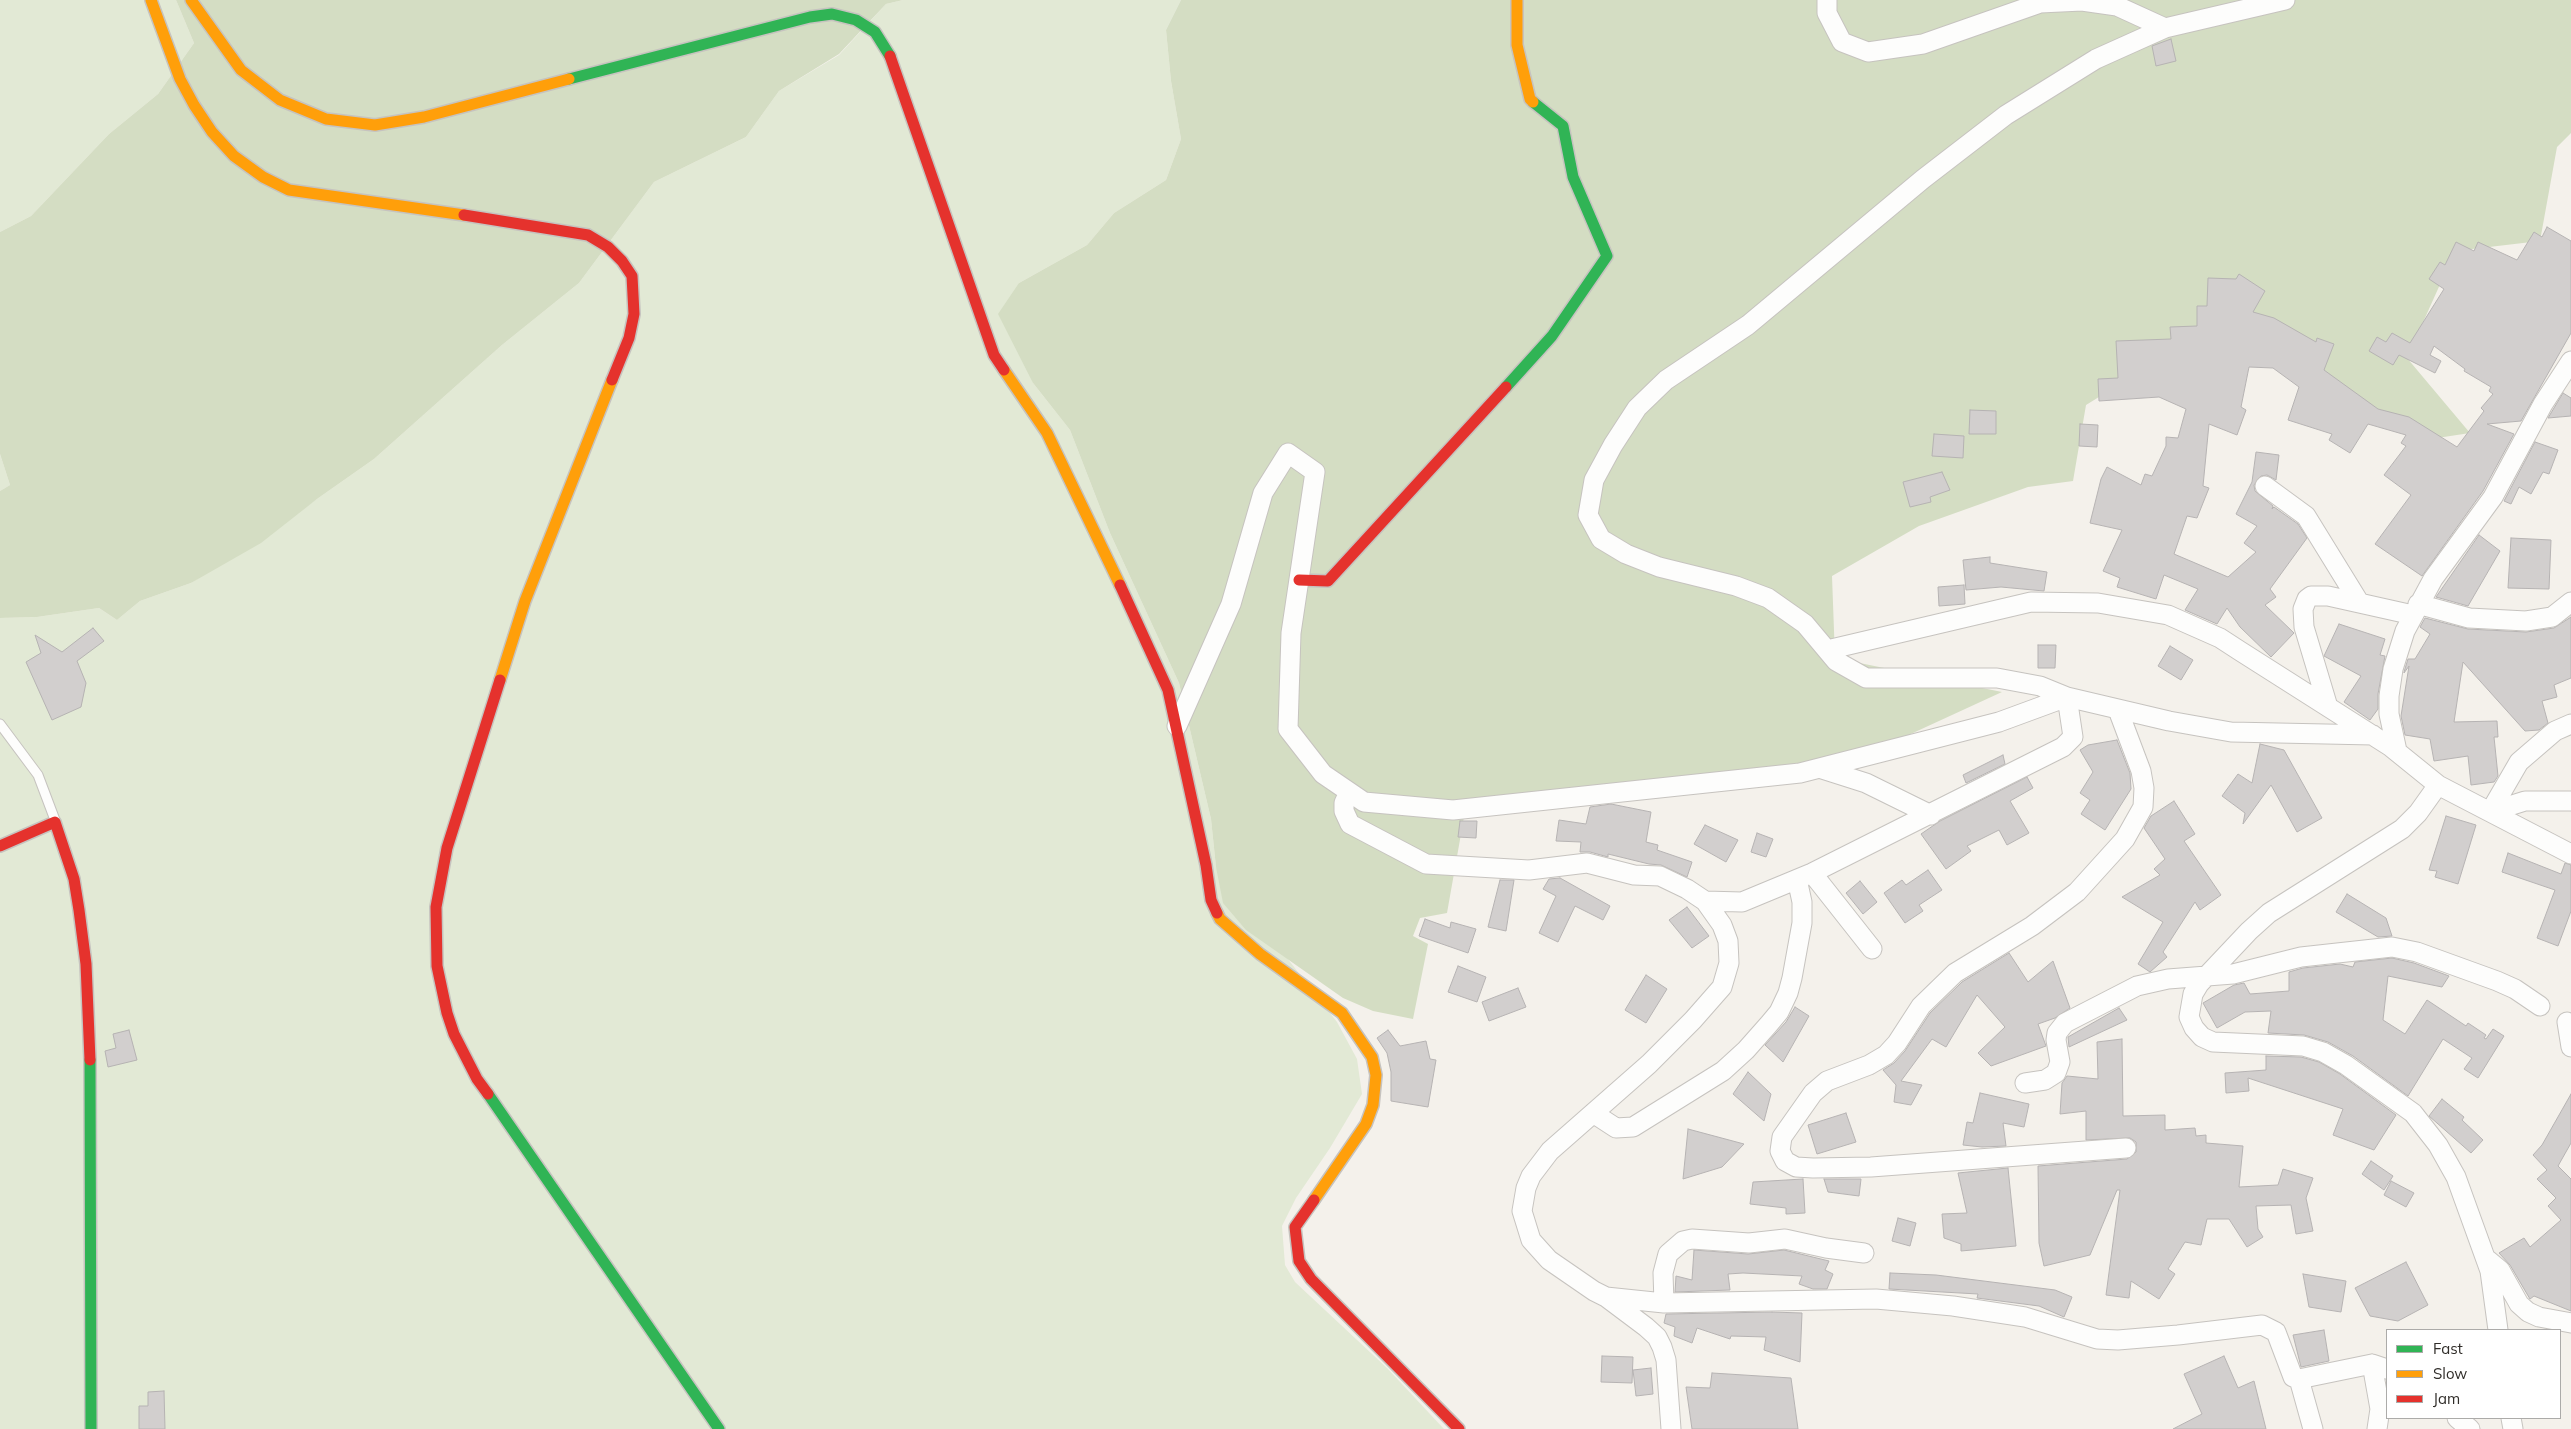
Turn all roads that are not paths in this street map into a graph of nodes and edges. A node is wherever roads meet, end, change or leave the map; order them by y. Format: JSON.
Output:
{"nodes":[{"id":1,"x":151,"y":0,"type":"edge"},
{"id":2,"x":191,"y":0,"type":"edge"},
{"id":3,"x":1516,"y":0,"type":"edge"},
{"id":4,"x":1827,"y":0,"type":"edge"},
{"id":5,"x":2285,"y":0,"type":"edge"},
{"id":6,"x":2166,"y":28,"type":"junction"},
{"id":7,"x":2571,"y":362,"type":"edge"},
{"id":8,"x":2265,"y":486,"type":"dead end"},
{"id":9,"x":1299,"y":580,"type":"junction"},
{"id":10,"x":2360,"y":602,"type":"junction"},
{"id":11,"x":2571,"y":602,"type":"edge"},
{"id":12,"x":2416,"y":610,"type":"junction"},
{"id":13,"x":1827,"y":650,"type":"junction"},
{"id":14,"x":2067,"y":697,"type":"junction"},
{"id":15,"x":2328,"y":707,"type":"junction"},
{"id":16,"x":2118,"y":710,"type":"junction"},
{"id":17,"x":0,"y":724,"type":"edge"},
{"id":18,"x":2571,"y":724,"type":"edge"},
{"id":19,"x":1177,"y":726,"type":"junction"},
{"id":20,"x":2373,"y":735,"type":"junction"},
{"id":21,"x":2397,"y":752,"type":"junction"},
{"id":22,"x":1821,"y":768,"type":"junction"},
{"id":23,"x":2438,"y":785,"type":"junction"},
{"id":24,"x":1349,"y":792,"type":"junction"},
{"id":25,"x":2571,"y":801,"type":"edge"},
{"id":26,"x":2490,"y":812,"type":"junction"},
{"id":27,"x":1931,"y":815,"type":"junction"},
{"id":28,"x":55,"y":822,"type":"junction"},
{"id":29,"x":0,"y":846,"type":"edge"},
{"id":30,"x":2571,"y":854,"type":"edge"},
{"id":31,"x":1804,"y":876,"type":"junction"},
{"id":32,"x":1705,"y":901,"type":"junction"},
{"id":33,"x":1872,"y":949,"type":"dead end"},
{"id":34,"x":2207,"y":976,"type":"junction"},
{"id":35,"x":2540,"y":1006,"type":"dead end"},
{"id":36,"x":2571,"y":1024,"type":"edge"},
{"id":37,"x":2571,"y":1047,"type":"edge"},
{"id":38,"x":2025,"y":1083,"type":"dead end"},
{"id":39,"x":1593,"y":1113,"type":"junction"},
{"id":40,"x":2126,"y":1148,"type":"dead end"},
{"id":41,"x":1864,"y":1253,"type":"dead end"},
{"id":42,"x":2485,"y":1258,"type":"junction"},
{"id":43,"x":1606,"y":1298,"type":"junction"},
{"id":44,"x":1664,"y":1304,"type":"junction"},
{"id":45,"x":2571,"y":1323,"type":"edge"},
{"id":46,"x":2498,"y":1329,"type":"edge"},
{"id":47,"x":2379,"y":1366,"type":"edge"},
{"id":48,"x":2299,"y":1379,"type":"junction"},
{"id":49,"x":2458,"y":1419,"type":"edge"},
{"id":50,"x":91,"y":1429,"type":"edge"},
{"id":51,"x":719,"y":1429,"type":"edge"},
{"id":52,"x":1459,"y":1429,"type":"edge"},
{"id":53,"x":1671,"y":1429,"type":"edge"},
{"id":54,"x":2312,"y":1429,"type":"edge"},
{"id":55,"x":2377,"y":1429,"type":"edge"},
{"id":56,"x":2470,"y":1429,"type":"edge"}],
"edges":[{"from":1,"to":51,"type":"street"},
{"from":2,"to":19,"type":"street"},
{"from":3,"to":9,"type":"street"},
{"from":4,"to":6,"type":"street"},
{"from":5,"to":6,"type":"street"},
{"from":6,"to":13,"type":"street"},
{"from":7,"to":12,"type":"street"},
{"from":8,"to":10,"type":"street"},
{"from":9,"to":19,"type":"street"},
{"from":9,"to":24,"type":"street"},
{"from":10,"to":12,"type":"street"},
{"from":10,"to":15,"type":"street"},
{"from":11,"to":12,"type":"street"},
{"from":12,"to":21,"type":"street"},
{"from":13,"to":14,"type":"street"},
{"from":13,"to":15,"type":"street"},
{"from":14,"to":16,"type":"street"},
{"from":14,"to":22,"type":"street"},
{"from":14,"to":27,"type":"street"},
{"from":15,"to":20,"type":"street"},
{"from":16,"to":20,"type":"street"},
{"from":16,"to":40,"type":"street"},
{"from":17,"to":28,"type":"lane"},
{"from":18,"to":26,"type":"street"},
{"from":19,"to":52,"type":"street"},
{"from":20,"to":21,"type":"street"},
{"from":21,"to":23,"type":"street"},
{"from":22,"to":24,"type":"street"},
{"from":22,"to":27,"type":"street"},
{"from":23,"to":26,"type":"street"},
{"from":23,"to":34,"type":"street"},
{"from":24,"to":32,"type":"street"},
{"from":25,"to":26,"type":"street"},
{"from":26,"to":30,"type":"street"},
{"from":27,"to":31,"type":"street"},
{"from":28,"to":29,"type":"street"},
{"from":28,"to":50,"type":"street"},
{"from":31,"to":32,"type":"street"},
{"from":31,"to":33,"type":"street"},
{"from":31,"to":39,"type":"street"},
{"from":32,"to":39,"type":"street"},
{"from":34,"to":35,"type":"street"},
{"from":34,"to":38,"type":"street"},
{"from":34,"to":42,"type":"street"},
{"from":36,"to":37,"type":"street"},
{"from":39,"to":43,"type":"street"},
{"from":41,"to":44,"type":"street"},
{"from":42,"to":45,"type":"street"},
{"from":42,"to":46,"type":"street"},
{"from":43,"to":44,"type":"street"},
{"from":43,"to":53,"type":"street"},
{"from":44,"to":48,"type":"street"},
{"from":47,"to":48,"type":"street"},
{"from":47,"to":55,"type":"street"},
{"from":48,"to":54,"type":"street"},
{"from":49,"to":56,"type":"street"}]}
